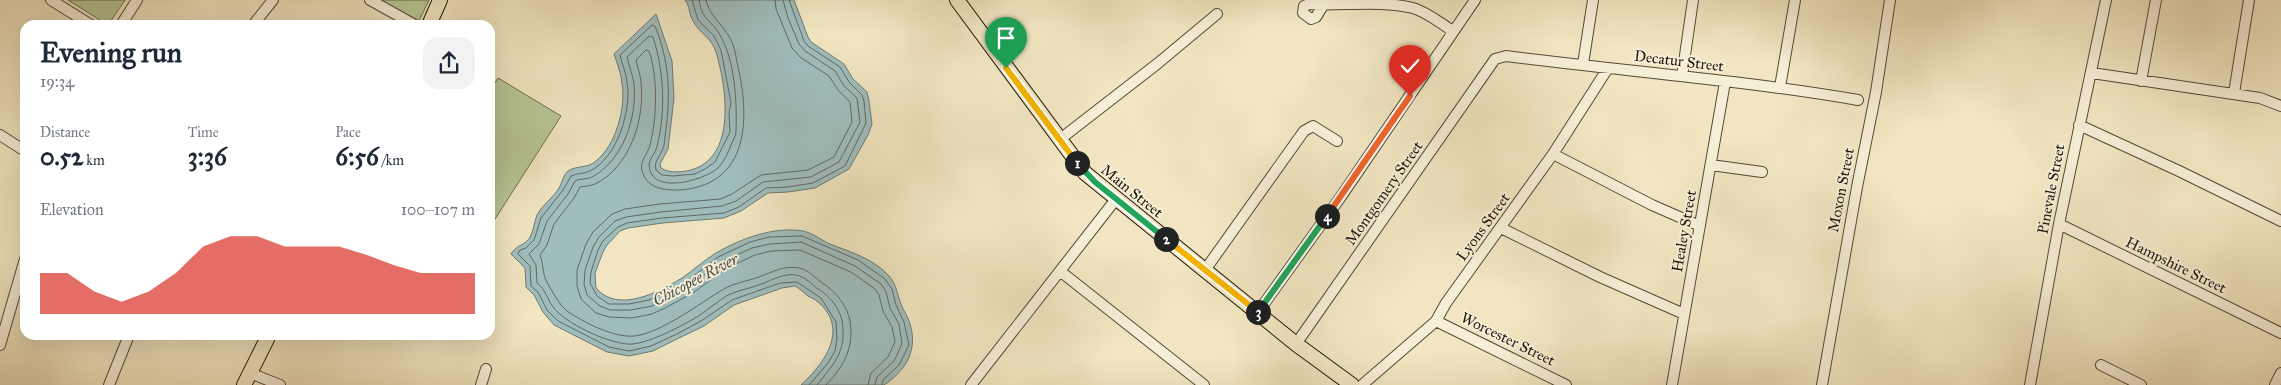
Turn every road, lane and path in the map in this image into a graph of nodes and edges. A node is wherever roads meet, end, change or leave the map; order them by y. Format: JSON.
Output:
{"nodes":[{"id":1,"x":51,"y":0,"type":"edge"},
{"id":2,"x":137,"y":0,"type":"edge"},
{"id":3,"x":273,"y":0,"type":"edge"},
{"id":4,"x":370,"y":0,"type":"edge"},
{"id":5,"x":440,"y":0,"type":"edge"},
{"id":6,"x":957,"y":0,"type":"edge"},
{"id":7,"x":1475,"y":0,"type":"edge"},
{"id":8,"x":1593,"y":0,"type":"edge"},
{"id":9,"x":1693,"y":0,"type":"edge"},
{"id":10,"x":1795,"y":0,"type":"edge"},
{"id":11,"x":1890,"y":0,"type":"edge"},
{"id":12,"x":2106,"y":0,"type":"edge"},
{"id":13,"x":2156,"y":0,"type":"edge"},
{"id":14,"x":2249,"y":0,"type":"edge"},
{"id":15,"x":1324,"y":4,"type":"dead end"},
{"id":16,"x":1217,"y":14,"type":"dead end"},
{"id":17,"x":84,"y":20,"type":"edge"},
{"id":18,"x":124,"y":20,"type":"edge"},
{"id":19,"x":257,"y":20,"type":"edge"},
{"id":20,"x":406,"y":20,"type":"edge"},
{"id":21,"x":431,"y":20,"type":"edge"},
{"id":22,"x":1453,"y":31,"type":"junction"},
{"id":23,"x":1496,"y":59,"type":"joint"},
{"id":24,"x":1583,"y":64,"type":"junction"},
{"id":25,"x":1608,"y":68,"type":"junction"},
{"id":26,"x":2092,"y":73,"type":"junction"},
{"id":27,"x":1682,"y":76,"type":"junction"},
{"id":28,"x":2141,"y":81,"type":"junction"},
{"id":29,"x":1725,"y":82,"type":"junction"},
{"id":30,"x":1780,"y":87,"type":"junction"},
{"id":31,"x":2234,"y":94,"type":"junction"},
{"id":32,"x":1858,"y":100,"type":"dead end"},
{"id":33,"x":2281,"y":106,"type":"edge"},
{"id":34,"x":2079,"y":125,"type":"junction"},
{"id":35,"x":0,"y":135,"type":"edge"},
{"id":36,"x":1059,"y":140,"type":"junction"},
{"id":37,"x":1337,"y":141,"type":"dead end"},
{"id":38,"x":20,"y":148,"type":"edge"},
{"id":39,"x":1553,"y":154,"type":"junction"},
{"id":40,"x":1711,"y":165,"type":"junction"},
{"id":41,"x":1762,"y":172,"type":"dead end"},
{"id":42,"x":1116,"y":199,"type":"junction"},
{"id":43,"x":2281,"y":221,"type":"edge"},
{"id":44,"x":2059,"y":224,"type":"junction"},
{"id":45,"x":1700,"y":226,"type":"junction"},
{"id":46,"x":1501,"y":228,"type":"junction"},
{"id":47,"x":1205,"y":270,"type":"junction"},
{"id":48,"x":1060,"y":271,"type":"junction"},
{"id":49,"x":20,"y":276,"type":"edge"},
{"id":50,"x":1258,"y":312,"type":"junction"},
{"id":51,"x":1684,"y":314,"type":"junction"},
{"id":52,"x":1436,"y":321,"type":"junction"},
{"id":53,"x":2281,"y":333,"type":"edge"},
{"id":54,"x":127,"y":340,"type":"edge"},
{"id":55,"x":266,"y":340,"type":"edge"},
{"id":56,"x":1296,"y":344,"type":"junction"},
{"id":57,"x":0,"y":345,"type":"edge"},
{"id":58,"x":2101,"y":365,"type":"dead end"},
{"id":59,"x":486,"y":369,"type":"dead end"},
{"id":60,"x":2281,"y":373,"type":"edge"},
{"id":61,"x":247,"y":379,"type":"edge"},
{"id":62,"x":109,"y":385,"type":"edge"},
{"id":63,"x":280,"y":385,"type":"edge"},
{"id":64,"x":481,"y":385,"type":"edge"},
{"id":65,"x":971,"y":385,"type":"edge"},
{"id":66,"x":1204,"y":385,"type":"edge"},
{"id":67,"x":1352,"y":385,"type":"edge"},
{"id":68,"x":1362,"y":385,"type":"edge"},
{"id":69,"x":1566,"y":385,"type":"edge"},
{"id":70,"x":1672,"y":385,"type":"edge"},
{"id":71,"x":1822,"y":385,"type":"edge"},
{"id":72,"x":2030,"y":385,"type":"edge"},
{"id":73,"x":2141,"y":385,"type":"edge"},
{"id":74,"x":2275,"y":385,"type":"edge"}],
"edges":[{"from":1,"to":17,"type":"street"},
{"from":2,"to":18,"type":"street"},
{"from":3,"to":19,"type":"street"},
{"from":4,"to":20,"type":"street"},
{"from":5,"to":21,"type":"main road"},
{"from":6,"to":36,"type":"main road","name":"Main Street"},
{"from":7,"to":22,"type":"street"},
{"from":8,"to":24,"type":"street"},
{"from":9,"to":27,"type":"street"},
{"from":10,"to":30,"type":"street"},
{"from":11,"to":71,"type":"street","name":"Moxon Street"},
{"from":12,"to":26,"type":"street","name":"Pinevale Street"},
{"from":13,"to":28,"type":"street"},
{"from":14,"to":31,"type":"street"},
{"from":15,"to":22,"type":"street"},
{"from":16,"to":36,"type":"street"},
{"from":22,"to":50,"type":"street"},
{"from":23,"to":24,"type":"street","name":"Decatur Street"},
{"from":23,"to":56,"type":"street","name":"Montgomery Street"},
{"from":24,"to":25,"type":"street","name":"Decatur Street"},
{"from":25,"to":27,"type":"street","name":"Decatur Street"},
{"from":25,"to":39,"type":"street","name":"Lyons Street"},
{"from":26,"to":28,"type":"street"},
{"from":26,"to":34,"type":"street","name":"Pinevale Street"},
{"from":27,"to":29,"type":"street","name":"Decatur Street"},
{"from":28,"to":31,"type":"street"},
{"from":29,"to":30,"type":"street","name":"Decatur Street"},
{"from":29,"to":40,"type":"street","name":"Healey Street"},
{"from":30,"to":32,"type":"street","name":"Decatur Street"},
{"from":31,"to":33,"type":"street"},
{"from":34,"to":43,"type":"street"},
{"from":34,"to":44,"type":"street","name":"Pinevale Street"},
{"from":35,"to":38,"type":"street"},
{"from":36,"to":42,"type":"main road","name":"Main Street"},
{"from":37,"to":47,"type":"street"},
{"from":39,"to":45,"type":"street"},
{"from":39,"to":46,"type":"street","name":"Lyons Street"},
{"from":40,"to":41,"type":"street"},
{"from":40,"to":45,"type":"street","name":"Healey Street"},
{"from":42,"to":47,"type":"main road","name":"Main Street"},
{"from":42,"to":48,"type":"street"},
{"from":44,"to":53,"type":"street","name":"Hampshire Street"},
{"from":44,"to":72,"type":"street","name":"Pinevale Street"},
{"from":45,"to":51,"type":"street","name":"Healey Street"},
{"from":46,"to":51,"type":"street"},
{"from":46,"to":52,"type":"street","name":"Lyons Street"},
{"from":47,"to":50,"type":"main road","name":"Main Street"},
{"from":48,"to":65,"type":"street"},
{"from":48,"to":66,"type":"street"},
{"from":49,"to":57,"type":"street"},
{"from":50,"to":56,"type":"main road","name":"Main Street"},
{"from":51,"to":70,"type":"street","name":"Healey Street"},
{"from":52,"to":68,"type":"street","name":"Lyons Street"},
{"from":52,"to":69,"type":"street","name":"Worcester Street"},
{"from":54,"to":62,"type":"street"},
{"from":55,"to":61,"type":"main road"},
{"from":56,"to":67,"type":"main road","name":"Main Street"},
{"from":58,"to":73,"type":"street"},
{"from":59,"to":64,"type":"street"},
{"from":60,"to":74,"type":"street"},
{"from":61,"to":63,"type":"street"}]}
